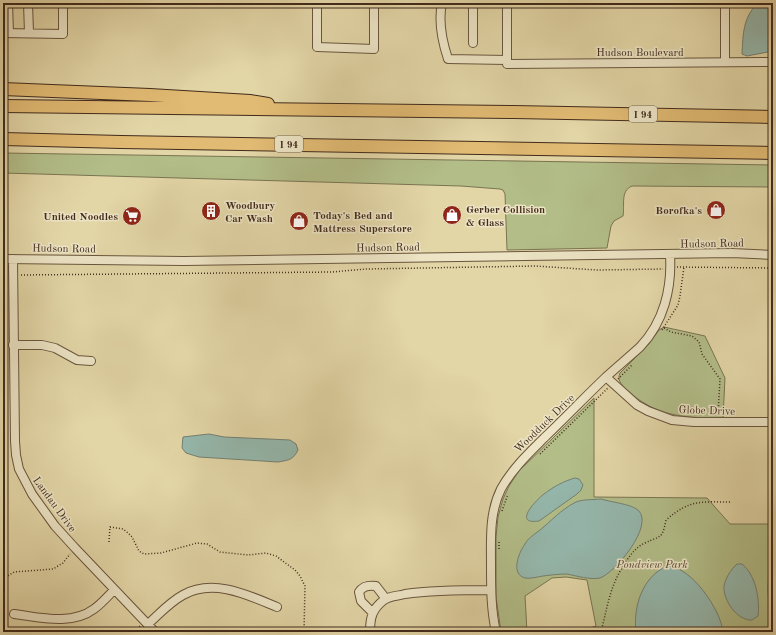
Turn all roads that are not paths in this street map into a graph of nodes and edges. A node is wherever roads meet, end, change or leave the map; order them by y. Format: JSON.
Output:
{"nodes":[{"id":1,"x":8,"y":3,"type":"edge"},
{"id":2,"x":28,"y":3,"type":"edge"},
{"id":3,"x":63,"y":3,"type":"edge"},
{"id":4,"x":317,"y":3,"type":"edge"},
{"id":5,"x":374,"y":3,"type":"edge"},
{"id":6,"x":442,"y":3,"type":"edge"},
{"id":7,"x":473,"y":3,"type":"edge"},
{"id":8,"x":507,"y":3,"type":"edge"},
{"id":9,"x":726,"y":3,"type":"edge"},
{"id":10,"x":6,"y":33,"type":"edge"},
{"id":11,"x":29,"y":33,"type":"junction"},
{"id":12,"x":473,"y":43,"type":"dead end"},
{"id":13,"x":507,"y":62,"type":"junction"},
{"id":14,"x":725,"y":62,"type":"junction"},
{"id":15,"x":773,"y":62,"type":"edge"},
{"id":16,"x":3,"y":89,"type":"edge"},
{"id":17,"x":3,"y":106,"type":"edge"},
{"id":18,"x":313,"y":110,"type":"junction"},
{"id":19,"x":773,"y":117,"type":"edge"},
{"id":20,"x":3,"y":139,"type":"edge"},
{"id":21,"x":67,"y":141,"type":"junction"},
{"id":22,"x":3,"y":143,"type":"edge"},
{"id":23,"x":694,"y":152,"type":"junction"},
{"id":24,"x":773,"y":153,"type":"edge"},
{"id":25,"x":773,"y":158,"type":"edge"},
{"id":26,"x":670,"y":255,"type":"junction"},
{"id":27,"x":773,"y":255,"type":"edge"},
{"id":28,"x":3,"y":259,"type":"edge"},
{"id":29,"x":13,"y":259,"type":"junction"},
{"id":30,"x":13,"y":345,"type":"junction"},
{"id":31,"x":91,"y":360,"type":"dead end"},
{"id":32,"x":606,"y":378,"type":"junction"},
{"id":33,"x":773,"y":422,"type":"edge"},
{"id":34,"x":114,"y":590,"type":"junction"},
{"id":35,"x":491,"y":590,"type":"junction"},
{"id":36,"x":386,"y":599,"type":"junction"},
{"id":37,"x":277,"y":607,"type":"dead end"},
{"id":38,"x":373,"y":612,"type":"junction"},
{"id":39,"x":14,"y":614,"type":"dead end"},
{"id":40,"x":148,"y":624,"type":"junction"},
{"id":41,"x":155,"y":632,"type":"edge"},
{"id":42,"x":370,"y":632,"type":"edge"},
{"id":43,"x":496,"y":632,"type":"edge"}],
"edges":[{"from":1,"to":10,"type":"street"},
{"from":2,"to":11,"type":"street"},
{"from":3,"to":11,"type":"street"},
{"from":4,"to":5,"type":"street"},
{"from":6,"to":13,"type":"street","name":"Hudson Boulevard"},
{"from":7,"to":12,"type":"street"},
{"from":8,"to":13,"type":"street"},
{"from":9,"to":14,"type":"street"},
{"from":10,"to":11,"type":"street"},
{"from":13,"to":14,"type":"street","name":"Hudson Boulevard"},
{"from":14,"to":15,"type":"street","name":"Hudson Boulevard"},
{"from":16,"to":18,"type":"highway"},
{"from":17,"to":18,"type":"highway","number":"I 94"},
{"from":18,"to":19,"type":"highway","number":"I 94"},
{"from":20,"to":21,"type":"highway","number":"I 94"},
{"from":21,"to":22,"type":"highway"},
{"from":21,"to":23,"type":"highway","number":"I 94"},
{"from":23,"to":24,"type":"highway","number":"I 94"},
{"from":23,"to":25,"type":"highway"},
{"from":26,"to":27,"type":"street","name":"Hudson Road"},
{"from":26,"to":29,"type":"street","name":"Hudson Road"},
{"from":26,"to":32,"type":"street","name":"Woodduck Drive"},
{"from":28,"to":29,"type":"street","name":"Hudson Road"},
{"from":29,"to":30,"type":"street","name":"Landau Drive"},
{"from":30,"to":31,"type":"street"},
{"from":30,"to":34,"type":"street","name":"Landau Drive"},
{"from":32,"to":33,"type":"street","name":"Globe Drive"},
{"from":32,"to":35,"type":"street","name":"Woodduck Drive"},
{"from":34,"to":39,"type":"street"},
{"from":34,"to":40,"type":"street","name":"Landau Drive"},
{"from":35,"to":36,"type":"street"},
{"from":35,"to":43,"type":"street","name":"Woodduck Drive"},
{"from":36,"to":38,"type":"street"},
{"from":36,"to":38,"type":"street"},
{"from":37,"to":40,"type":"street"},
{"from":38,"to":42,"type":"street"},
{"from":40,"to":41,"type":"street","name":"Landau Drive"}]}
